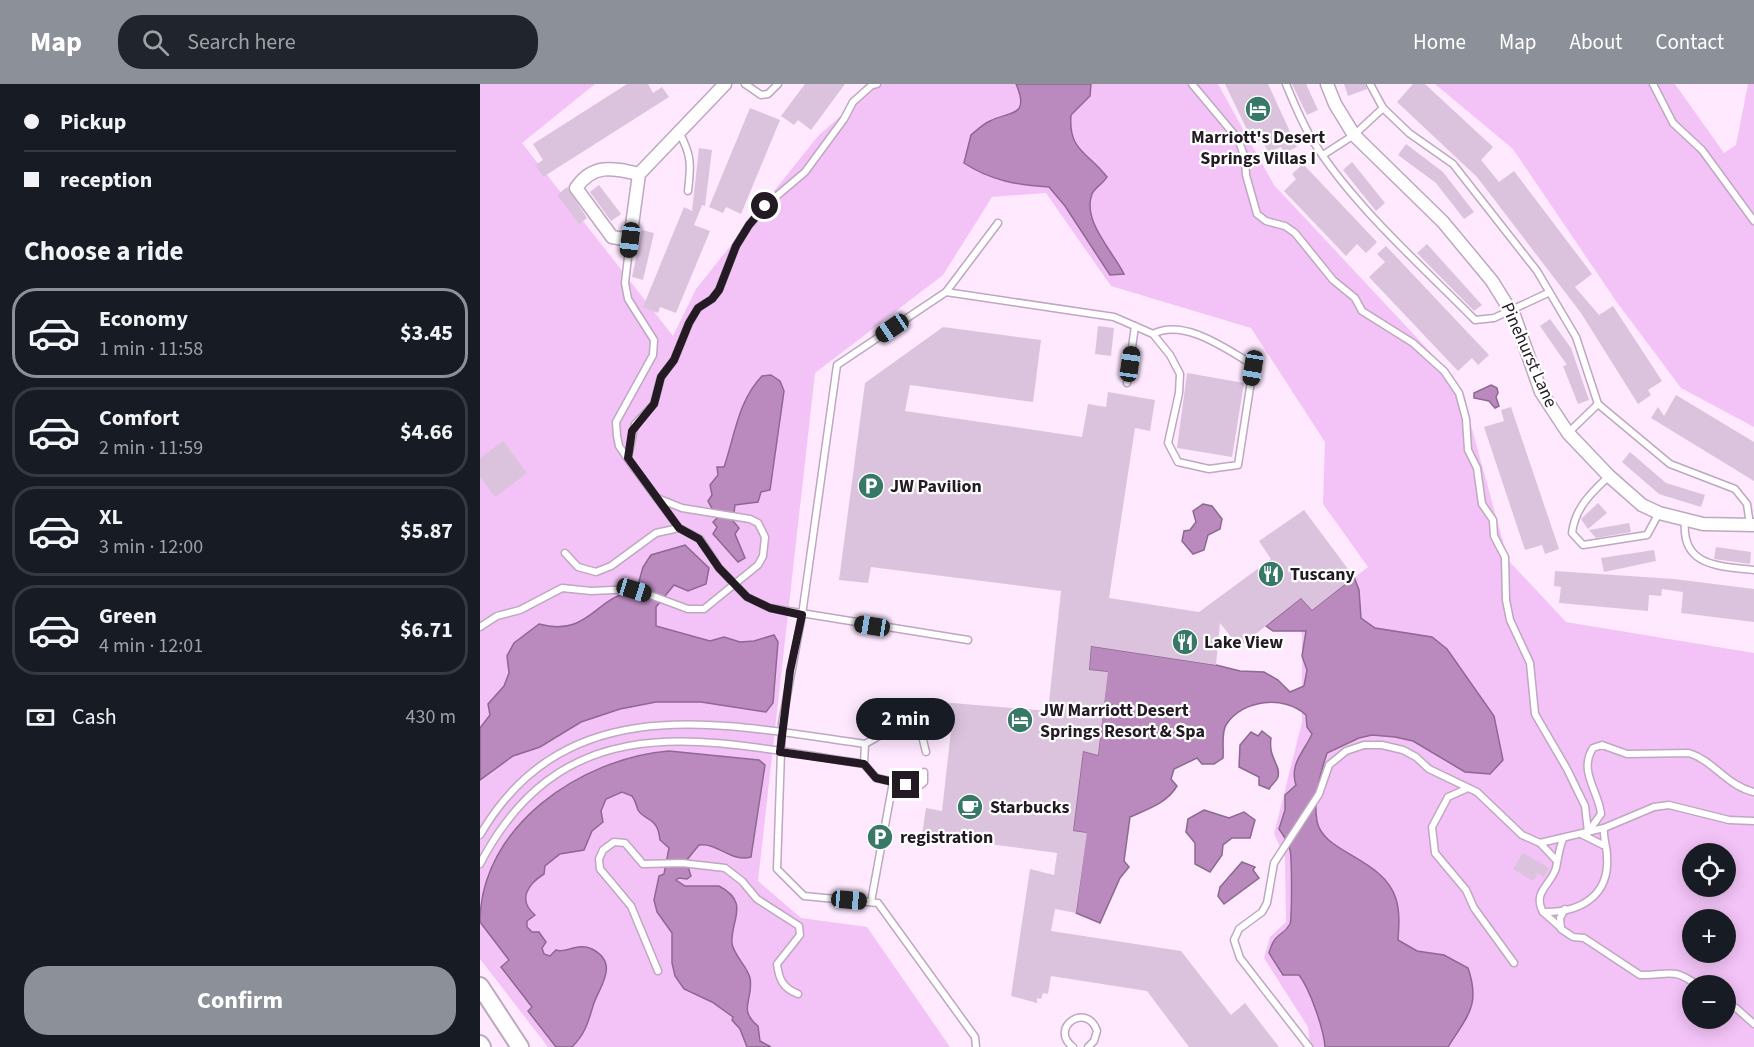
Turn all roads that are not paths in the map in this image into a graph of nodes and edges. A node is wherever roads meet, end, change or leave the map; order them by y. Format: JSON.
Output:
{"nodes":[{"id":1,"x":725,"y":84,"type":"edge"},
{"id":2,"x":745,"y":84,"type":"edge"},
{"id":3,"x":778,"y":84,"type":"edge"},
{"id":4,"x":877,"y":84,"type":"edge"},
{"id":5,"x":1192,"y":84,"type":"edge"},
{"id":6,"x":1286,"y":84,"type":"edge"},
{"id":7,"x":1328,"y":84,"type":"edge"},
{"id":8,"x":1370,"y":84,"type":"edge"},
{"id":9,"x":1653,"y":84,"type":"edge"},
{"id":10,"x":1383,"y":108,"type":"junction"},
{"id":11,"x":679,"y":132,"type":"junction"},
{"id":12,"x":1354,"y":135,"type":"junction"},
{"id":13,"x":1323,"y":156,"type":"junction"},
{"id":14,"x":639,"y":174,"type":"junction"},
{"id":15,"x":688,"y":191,"type":"dead end"},
{"id":16,"x":1754,"y":221,"type":"edge"},
{"id":17,"x":998,"y":223,"type":"dead end"},
{"id":18,"x":630,"y":240,"type":"junction"},
{"id":19,"x":946,"y":292,"type":"junction"},
{"id":20,"x":1548,"y":293,"type":"junction"},
{"id":21,"x":1511,"y":310,"type":"junction"},
{"id":22,"x":1135,"y":326,"type":"junction"},
{"id":23,"x":1153,"y":334,"type":"junction"},
{"id":24,"x":1127,"y":383,"type":"dead end"},
{"id":25,"x":1598,"y":404,"type":"junction"},
{"id":26,"x":1568,"y":433,"type":"junction"},
{"id":27,"x":628,"y":458,"type":"junction"},
{"id":28,"x":1609,"y":476,"type":"junction"},
{"id":29,"x":657,"y":498,"type":"junction"},
{"id":30,"x":1659,"y":513,"type":"junction"},
{"id":31,"x":1685,"y":521,"type":"junction"},
{"id":32,"x":1752,"y":525,"type":"edge"},
{"id":33,"x":679,"y":528,"type":"junction"},
{"id":34,"x":565,"y":553,"type":"dead end"},
{"id":35,"x":1754,"y":570,"type":"edge"},
{"id":36,"x":735,"y":585,"type":"junction"},
{"id":37,"x":802,"y":615,"type":"junction"},
{"id":38,"x":480,"y":627,"type":"edge"},
{"id":39,"x":968,"y":640,"type":"dead end"},
{"id":40,"x":782,"y":732,"type":"junction"},
{"id":41,"x":865,"y":744,"type":"junction"},
{"id":42,"x":780,"y":752,"type":"junction"},
{"id":43,"x":926,"y":752,"type":"dead end"},
{"id":44,"x":864,"y":764,"type":"junction"},
{"id":45,"x":924,"y":772,"type":"dead end"},
{"id":46,"x":893,"y":782,"type":"junction"},
{"id":47,"x":1468,"y":788,"type":"junction"},
{"id":48,"x":1754,"y":792,"type":"edge"},
{"id":49,"x":1754,"y":821,"type":"edge"},
{"id":50,"x":1604,"y":828,"type":"junction"},
{"id":51,"x":1584,"y":833,"type":"junction"},
{"id":52,"x":480,"y":835,"type":"edge"},
{"id":53,"x":1563,"y":839,"type":"junction"},
{"id":54,"x":1539,"y":843,"type":"junction"},
{"id":55,"x":1603,"y":845,"type":"junction"},
{"id":56,"x":1556,"y":860,"type":"junction"},
{"id":57,"x":480,"y":864,"type":"edge"},
{"id":58,"x":871,"y":902,"type":"junction"},
{"id":59,"x":1565,"y":908,"type":"junction"},
{"id":60,"x":1543,"y":912,"type":"junction"},
{"id":61,"x":1561,"y":929,"type":"junction"},
{"id":62,"x":1514,"y":963,"type":"dead end"},
{"id":63,"x":658,"y":971,"type":"dead end"},
{"id":64,"x":1685,"y":975,"type":"edge"},
{"id":65,"x":480,"y":986,"type":"edge"},
{"id":66,"x":798,"y":994,"type":"dead end"},
{"id":67,"x":480,"y":999,"type":"edge"},
{"id":68,"x":1736,"y":1008,"type":"edge"},
{"id":69,"x":1754,"y":1024,"type":"edge"},
{"id":70,"x":518,"y":1047,"type":"edge"},
{"id":71,"x":976,"y":1047,"type":"edge"},
{"id":72,"x":1073,"y":1047,"type":"edge"},
{"id":73,"x":1088,"y":1047,"type":"edge"},
{"id":74,"x":1309,"y":1047,"type":"edge"}],
"edges":[{"from":1,"to":11,"type":"street"},
{"from":2,"to":3,"type":"lane"},
{"from":4,"to":27,"type":"lane"},
{"from":5,"to":51,"type":"lane"},
{"from":6,"to":13,"type":"lane"},
{"from":7,"to":12,"type":"street","name":"Pinehurst Lane"},
{"from":8,"to":10,"type":"lane"},
{"from":9,"to":16,"type":"lane"},
{"from":10,"to":12,"type":"lane"},
{"from":10,"to":20,"type":"lane"},
{"from":11,"to":14,"type":"street"},
{"from":11,"to":15,"type":"lane"},
{"from":12,"to":13,"type":"lane"},
{"from":12,"to":21,"type":"street","name":"Pinehurst Lane"},
{"from":13,"to":21,"type":"lane"},
{"from":14,"to":18,"type":"street"},
{"from":14,"to":18,"type":"street"},
{"from":17,"to":19,"type":"lane"},
{"from":18,"to":27,"type":"lane"},
{"from":19,"to":22,"type":"lane"},
{"from":19,"to":37,"type":"lane"},
{"from":20,"to":21,"type":"lane"},
{"from":20,"to":25,"type":"lane"},
{"from":21,"to":26,"type":"street","name":"Pinehurst Lane"},
{"from":22,"to":23,"type":"lane"},
{"from":22,"to":24,"type":"lane"},
{"from":23,"to":23,"type":"lane"},
{"from":25,"to":26,"type":"lane"},
{"from":25,"to":32,"type":"lane"},
{"from":26,"to":28,"type":"street","name":"Pinehurst Lane"},
{"from":27,"to":29,"type":"lane"},
{"from":28,"to":30,"type":"street","name":"Pinehurst Lane"},
{"from":28,"to":30,"type":"lane"},
{"from":29,"to":33,"type":"lane"},
{"from":29,"to":36,"type":"lane"},
{"from":30,"to":31,"type":"street","name":"Pinehurst Lane"},
{"from":31,"to":32,"type":"street","name":"Pinehurst Lane"},
{"from":31,"to":35,"type":"lane"},
{"from":33,"to":34,"type":"lane"},
{"from":33,"to":36,"type":"lane"},
{"from":36,"to":37,"type":"lane"},
{"from":36,"to":38,"type":"lane"},
{"from":37,"to":39,"type":"lane"},
{"from":37,"to":40,"type":"lane"},
{"from":40,"to":41,"type":"lane"},
{"from":40,"to":42,"type":"lane"},
{"from":40,"to":52,"type":"lane"},
{"from":41,"to":43,"type":"lane"},
{"from":41,"to":44,"type":"lane"},
{"from":42,"to":44,"type":"lane"},
{"from":42,"to":57,"type":"lane"},
{"from":42,"to":58,"type":"lane"},
{"from":44,"to":46,"type":"lane"},
{"from":45,"to":46,"type":"lane"},
{"from":46,"to":58,"type":"lane"},
{"from":47,"to":54,"type":"lane"},
{"from":47,"to":62,"type":"lane"},
{"from":47,"to":74,"type":"lane"},
{"from":48,"to":51,"type":"lane"},
{"from":49,"to":50,"type":"lane"},
{"from":50,"to":51,"type":"lane"},
{"from":50,"to":55,"type":"lane"},
{"from":51,"to":53,"type":"lane"},
{"from":51,"to":55,"type":"lane"},
{"from":53,"to":54,"type":"lane"},
{"from":53,"to":56,"type":"lane"},
{"from":54,"to":56,"type":"lane"},
{"from":55,"to":59,"type":"lane"},
{"from":56,"to":60,"type":"lane"},
{"from":58,"to":71,"type":"lane"},
{"from":59,"to":60,"type":"lane"},
{"from":59,"to":61,"type":"lane"},
{"from":60,"to":61,"type":"lane"},
{"from":61,"to":64,"type":"lane"},
{"from":63,"to":66,"type":"lane"},
{"from":65,"to":70,"type":"main road"},
{"from":67,"to":70,"type":"main road"},
{"from":68,"to":69,"type":"lane"},
{"from":72,"to":73,"type":"lane"}]}
